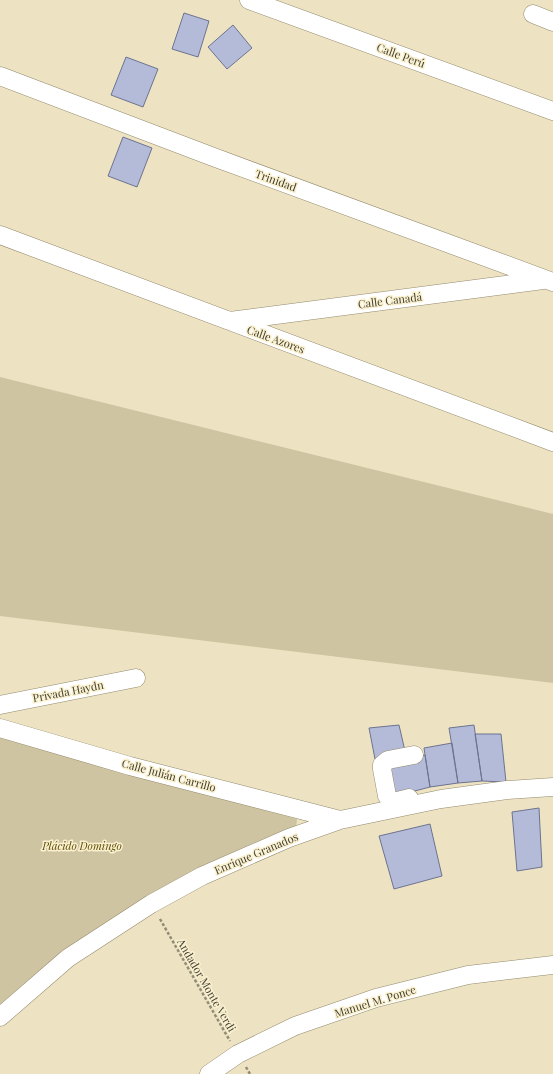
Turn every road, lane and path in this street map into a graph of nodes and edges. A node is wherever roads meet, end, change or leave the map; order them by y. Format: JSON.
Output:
{"nodes":[{"id":1,"x":249,"y":0,"type":"edge"},
{"id":2,"x":533,"y":14,"type":"dead end"},
{"id":3,"x":553,"y":22,"type":"edge"},
{"id":4,"x":0,"y":76,"type":"edge"},
{"id":5,"x":553,"y":111,"type":"edge"},
{"id":6,"x":0,"y":235,"type":"edge"},
{"id":7,"x":551,"y":280,"type":"edge"},
{"id":8,"x":227,"y":321,"type":"junction"},
{"id":9,"x":553,"y":442,"type":"edge"},
{"id":10,"x":136,"y":678,"type":"dead end"},
{"id":11,"x":0,"y":705,"type":"edge"},
{"id":12,"x":0,"y":728,"type":"edge"},
{"id":13,"x":414,"y":755,"type":"dead end"},
{"id":14,"x":553,"y":787,"type":"edge"},
{"id":15,"x":441,"y":799,"type":"junction"},
{"id":16,"x":340,"y":820,"type":"junction"},
{"id":17,"x":151,"y":904,"type":"junction"},
{"id":18,"x":553,"y":965,"type":"edge"},
{"id":19,"x":0,"y":1017,"type":"edge"},
{"id":20,"x":238,"y":1054,"type":"junction"},
{"id":21,"x":209,"y":1074,"type":"edge"},
{"id":22,"x":250,"y":1074,"type":"edge"}],
"edges":[{"from":1,"to":5,"type":"street","name":"Calle Perú"},
{"from":2,"to":3,"type":"street"},
{"from":4,"to":7,"type":"street","name":"Trinidad"},
{"from":6,"to":8,"type":"street","name":"Calle Azores"},
{"from":7,"to":8,"type":"street","name":"Calle Canadá"},
{"from":8,"to":9,"type":"street","name":"Calle Azores"},
{"from":10,"to":11,"type":"street","name":"Privada Haydn"},
{"from":12,"to":16,"type":"street","name":"Calle Julián Carrillo"},
{"from":13,"to":15,"type":"street"},
{"from":14,"to":15,"type":"street","name":"Enrique Granados"},
{"from":15,"to":16,"type":"street","name":"Enrique Granados"},
{"from":16,"to":17,"type":"street","name":"Enrique Granados"},
{"from":17,"to":19,"type":"street","name":"Enrique Granados"},
{"from":17,"to":20,"type":"path","name":"Andador Monte Verdi"},
{"from":18,"to":20,"type":"street","name":"Manuel M. Ponce"},
{"from":20,"to":21,"type":"street","name":"Manuel M. Ponce"},
{"from":20,"to":22,"type":"path","name":"Andador Monte Verdi"}]}
